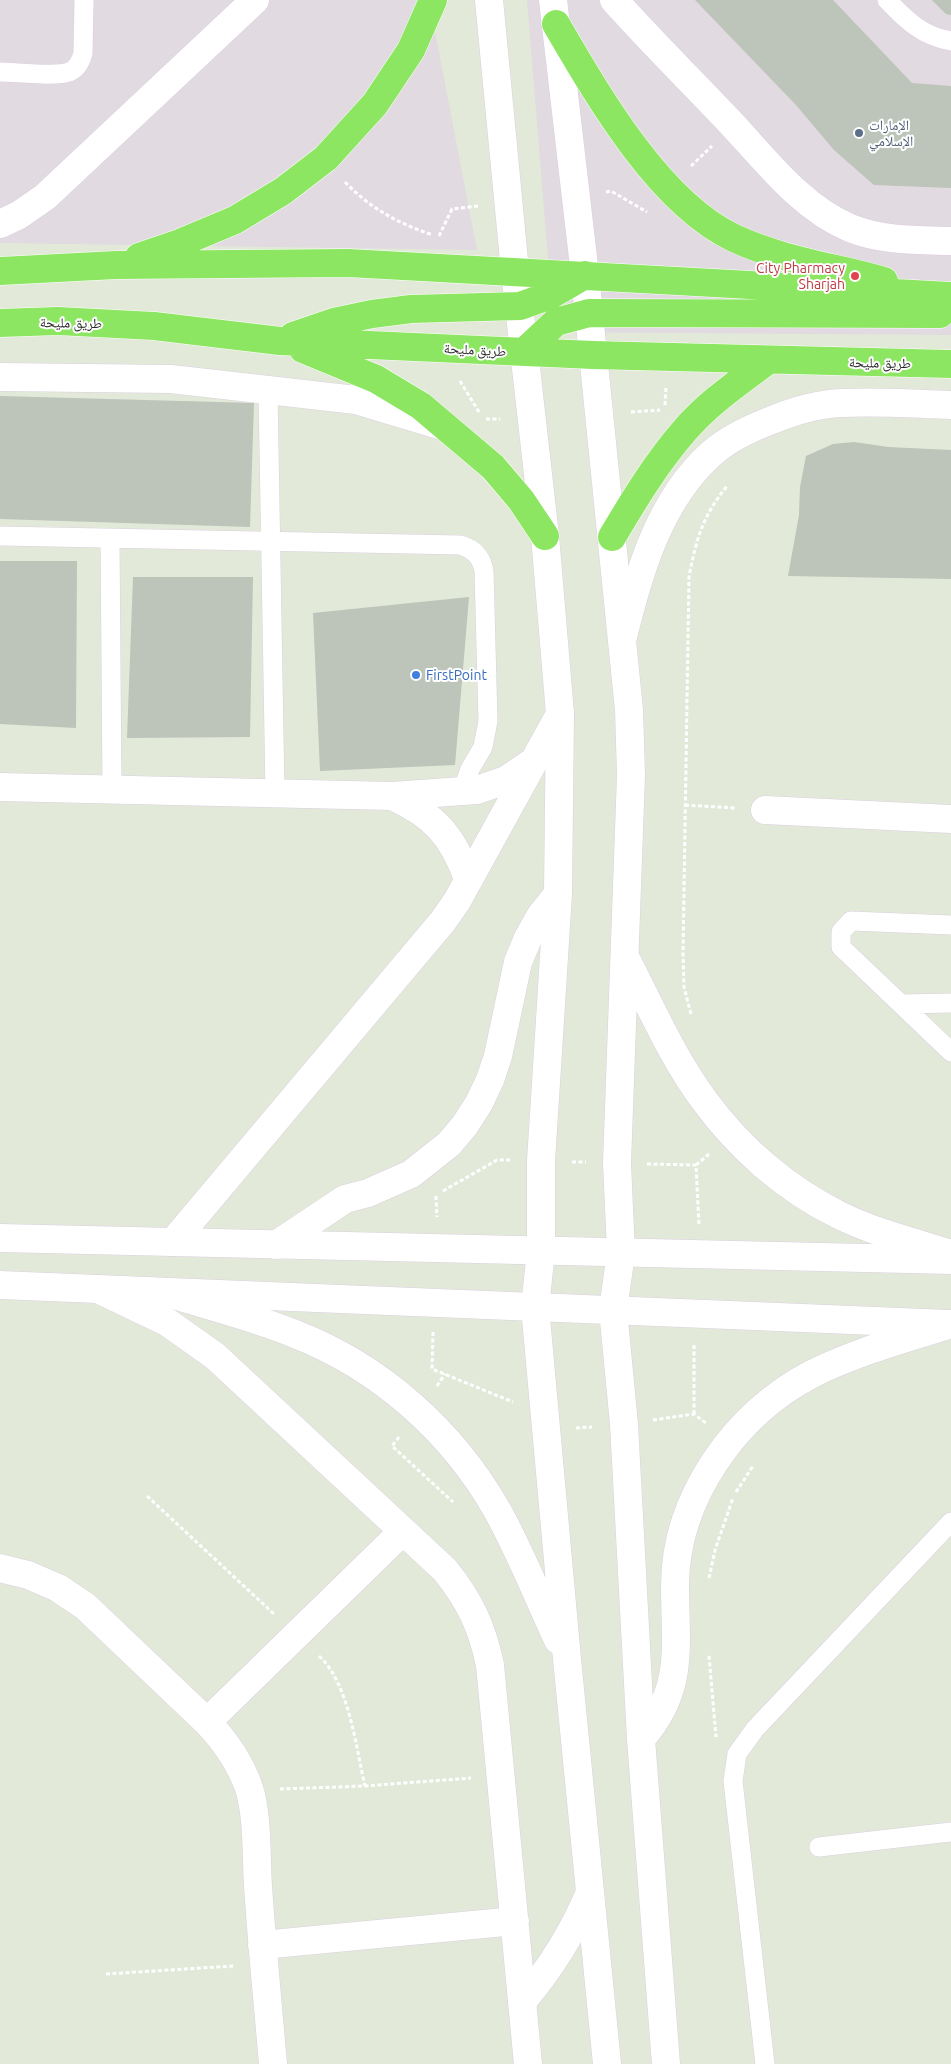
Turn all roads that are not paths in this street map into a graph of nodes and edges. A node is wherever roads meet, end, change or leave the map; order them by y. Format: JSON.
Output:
{"nodes":[{"id":1,"x":84,"y":0,"type":"edge"},
{"id":2,"x":256,"y":0,"type":"edge"},
{"id":3,"x":433,"y":0,"type":"edge"},
{"id":4,"x":489,"y":0,"type":"edge"},
{"id":5,"x":614,"y":0,"type":"edge"},
{"id":6,"x":887,"y":0,"type":"edge"},
{"id":7,"x":554,"y":12,"type":"edge"},
{"id":8,"x":951,"y":41,"type":"edge"},
{"id":9,"x":0,"y":72,"type":"edge"},
{"id":10,"x":0,"y":224,"type":"edge"},
{"id":11,"x":951,"y":241,"type":"edge"},
{"id":12,"x":116,"y":265,"type":"junction"},
{"id":13,"x":0,"y":271,"type":"edge"},
{"id":14,"x":515,"y":271,"type":"junction"},
{"id":15,"x":585,"y":275,"type":"junction"},
{"id":16,"x":923,"y":295,"type":"junction"},
{"id":17,"x":951,"y":296,"type":"edge"},
{"id":18,"x":520,"y":306,"type":"junction"},
{"id":19,"x":589,"y":313,"type":"junction"},
{"id":20,"x":951,"y":314,"type":"edge"},
{"id":21,"x":0,"y":323,"type":"edge"},
{"id":22,"x":280,"y":341,"type":"junction"},
{"id":23,"x":524,"y":352,"type":"junction"},
{"id":24,"x":593,"y":355,"type":"junction"},
{"id":25,"x":766,"y":361,"type":"junction"},
{"id":26,"x":951,"y":364,"type":"edge"},
{"id":27,"x":0,"y":377,"type":"edge"},
{"id":28,"x":268,"y":390,"type":"junction"},
{"id":29,"x":951,"y":405,"type":"edge"},
{"id":30,"x":448,"y":428,"type":"junction"},
{"id":31,"x":0,"y":536,"type":"edge"},
{"id":32,"x":545,"y":536,"type":"junction"},
{"id":33,"x":612,"y":537,"type":"junction"},
{"id":34,"x":110,"y":538,"type":"junction"},
{"id":35,"x":270,"y":540,"type":"junction"},
{"id":36,"x":622,"y":641,"type":"junction"},
{"id":37,"x":560,"y":714,"type":"junction"},
{"id":38,"x":541,"y":750,"type":"junction"},
{"id":39,"x":0,"y":787,"type":"edge"},
{"id":40,"x":112,"y":790,"type":"junction"},
{"id":41,"x":462,"y":792,"type":"junction"},
{"id":42,"x":275,"y":794,"type":"junction"},
{"id":43,"x":392,"y":796,"type":"junction"},
{"id":44,"x":765,"y":810,"type":"road end"},
{"id":45,"x":951,"y":819,"type":"edge"},
{"id":46,"x":468,"y":879,"type":"junction"},
{"id":47,"x":558,"y":894,"type":"junction"},
{"id":48,"x":951,"y":925,"type":"edge"},
{"id":49,"x":624,"y":955,"type":"junction"},
{"id":50,"x":951,"y":1003,"type":"edge"},
{"id":51,"x":903,"y":1004,"type":"junction"},
{"id":52,"x":951,"y":1052,"type":"edge"},
{"id":53,"x":0,"y":1238,"type":"edge"},
{"id":54,"x":173,"y":1242,"type":"junction"},
{"id":55,"x":276,"y":1245,"type":"junction"},
{"id":56,"x":541,"y":1251,"type":"junction"},
{"id":57,"x":621,"y":1252,"type":"junction"},
{"id":58,"x":951,"y":1254,"type":"edge"},
{"id":59,"x":951,"y":1260,"type":"edge"},
{"id":60,"x":0,"y":1285,"type":"edge"},
{"id":61,"x":96,"y":1289,"type":"junction"},
{"id":62,"x":165,"y":1292,"type":"junction"},
{"id":63,"x":535,"y":1307,"type":"junction"},
{"id":64,"x":613,"y":1310,"type":"junction"},
{"id":65,"x":951,"y":1324,"type":"edge"},
{"id":66,"x":951,"y":1522,"type":"edge"},
{"id":67,"x":403,"y":1531,"type":"junction"},
{"id":68,"x":0,"y":1568,"type":"edge"},
{"id":69,"x":567,"y":1659,"type":"junction"},
{"id":70,"x":207,"y":1722,"type":"junction"},
{"id":71,"x":641,"y":1739,"type":"junction"},
{"id":72,"x":951,"y":1832,"type":"edge"},
{"id":73,"x":819,"y":1847,"type":"dead end"},
{"id":74,"x":591,"y":1890,"type":"junction"},
{"id":75,"x":516,"y":1921,"type":"junction"},
{"id":76,"x":263,"y":1954,"type":"junction"},
{"id":77,"x":522,"y":2002,"type":"junction"},
{"id":78,"x":274,"y":2064,"type":"edge"},
{"id":79,"x":528,"y":2064,"type":"edge"},
{"id":80,"x":607,"y":2064,"type":"edge"},
{"id":81,"x":666,"y":2064,"type":"edge"},
{"id":82,"x":765,"y":2064,"type":"edge"}],
"edges":[{"from":1,"to":9,"type":"lane"},
{"from":2,"to":10,"type":"street"},
{"from":3,"to":12,"type":"main road"},
{"from":4,"to":14,"type":"street"},
{"from":5,"to":11,"type":"street"},
{"from":6,"to":8,"type":"lane"},
{"from":7,"to":15,"type":"street"},
{"from":7,"to":16,"type":"main road"},
{"from":12,"to":13,"type":"main road"},
{"from":12,"to":14,"type":"main road"},
{"from":14,"to":15,"type":"main road"},
{"from":14,"to":18,"type":"street"},
{"from":15,"to":16,"type":"main road"},
{"from":15,"to":18,"type":"main road"},
{"from":15,"to":19,"type":"street"},
{"from":16,"to":17,"type":"main road"},
{"from":18,"to":22,"type":"main road"},
{"from":18,"to":23,"type":"street"},
{"from":19,"to":20,"type":"main road"},
{"from":19,"to":23,"type":"main road"},
{"from":19,"to":24,"type":"street"},
{"from":21,"to":22,"type":"main road","name":"طريق مليحة"},
{"from":22,"to":23,"type":"main road","name":"طريق مليحة"},
{"from":22,"to":30,"type":"main road"},
{"from":23,"to":24,"type":"main road","name":"طريق مليحة"},
{"from":23,"to":32,"type":"street"},
{"from":24,"to":25,"type":"main road","name":"طريق مليحة"},
{"from":24,"to":33,"type":"street"},
{"from":25,"to":26,"type":"main road","name":"طريق مليحة"},
{"from":25,"to":33,"type":"main road"},
{"from":27,"to":28,"type":"street"},
{"from":28,"to":30,"type":"street"},
{"from":28,"to":35,"type":"lane"},
{"from":29,"to":36,"type":"street"},
{"from":30,"to":32,"type":"main road"},
{"from":31,"to":34,"type":"lane"},
{"from":32,"to":37,"type":"street"},
{"from":33,"to":36,"type":"street"},
{"from":34,"to":35,"type":"lane"},
{"from":34,"to":40,"type":"lane"},
{"from":35,"to":41,"type":"lane"},
{"from":35,"to":42,"type":"lane"},
{"from":36,"to":49,"type":"street"},
{"from":37,"to":38,"type":"street"},
{"from":37,"to":47,"type":"street"},
{"from":38,"to":41,"type":"street"},
{"from":38,"to":46,"type":"street"},
{"from":39,"to":40,"type":"street"},
{"from":40,"to":42,"type":"street"},
{"from":41,"to":43,"type":"street"},
{"from":42,"to":43,"type":"street"},
{"from":43,"to":46,"type":"street"},
{"from":44,"to":45,"type":"street"},
{"from":46,"to":54,"type":"street"},
{"from":47,"to":55,"type":"street"},
{"from":47,"to":56,"type":"street"},
{"from":48,"to":51,"type":"lane"},
{"from":49,"to":57,"type":"street"},
{"from":49,"to":58,"type":"street"},
{"from":50,"to":51,"type":"lane"},
{"from":51,"to":52,"type":"lane"},
{"from":53,"to":54,"type":"street"},
{"from":54,"to":55,"type":"street"},
{"from":55,"to":56,"type":"street"},
{"from":56,"to":57,"type":"street"},
{"from":56,"to":63,"type":"street"},
{"from":57,"to":59,"type":"street"},
{"from":57,"to":64,"type":"street"},
{"from":60,"to":61,"type":"street"},
{"from":61,"to":62,"type":"street"},
{"from":61,"to":67,"type":"street"},
{"from":62,"to":63,"type":"street"},
{"from":62,"to":69,"type":"street"},
{"from":63,"to":64,"type":"street"},
{"from":63,"to":69,"type":"street"},
{"from":64,"to":65,"type":"street"},
{"from":64,"to":71,"type":"street"},
{"from":65,"to":71,"type":"street"},
{"from":66,"to":82,"type":"lane"},
{"from":67,"to":70,"type":"street"},
{"from":67,"to":75,"type":"street"},
{"from":68,"to":70,"type":"street"},
{"from":69,"to":74,"type":"street"},
{"from":70,"to":76,"type":"street"},
{"from":71,"to":81,"type":"street"},
{"from":72,"to":73,"type":"lane"},
{"from":74,"to":77,"type":"street"},
{"from":74,"to":80,"type":"street"},
{"from":75,"to":76,"type":"street"},
{"from":75,"to":77,"type":"street"},
{"from":76,"to":78,"type":"street"},
{"from":77,"to":79,"type":"street"}]}
